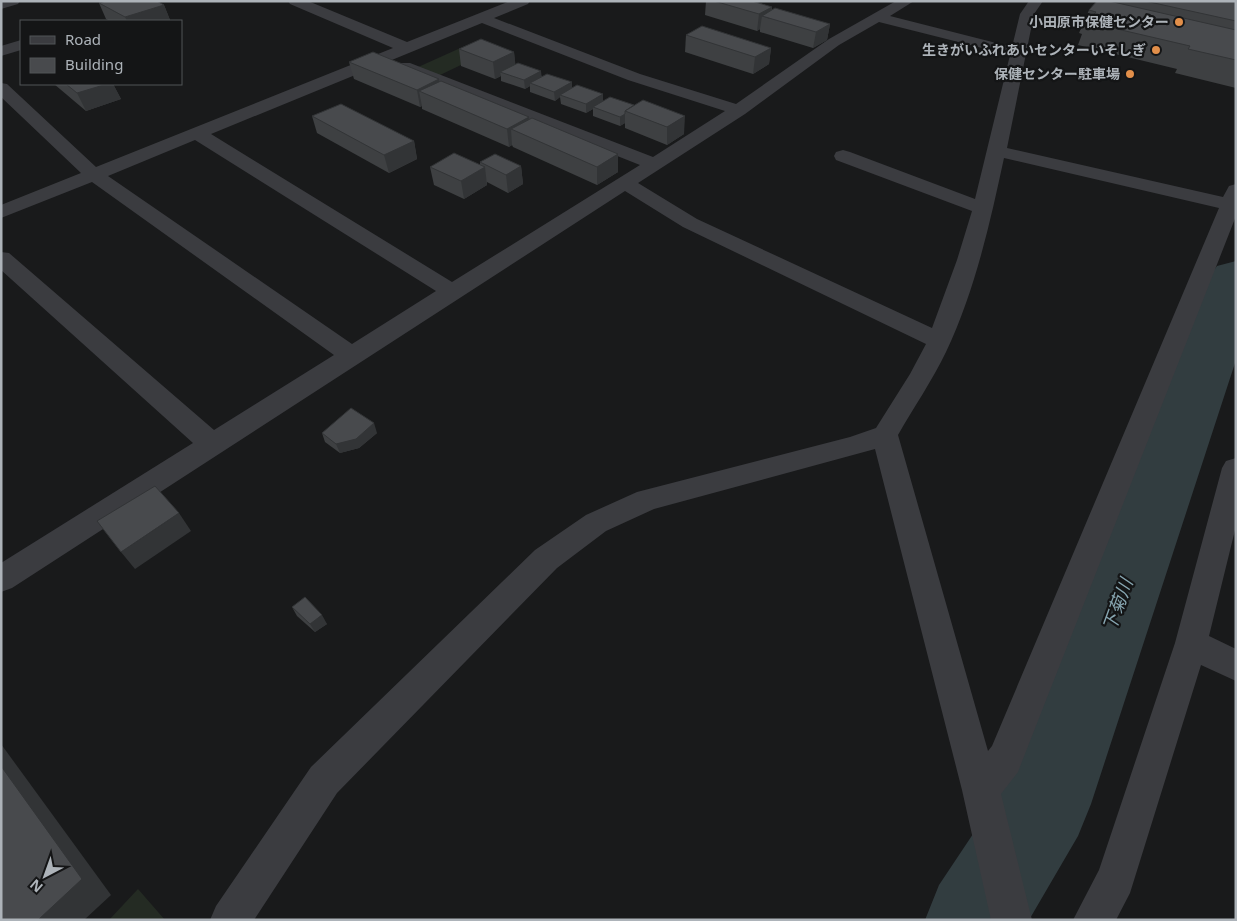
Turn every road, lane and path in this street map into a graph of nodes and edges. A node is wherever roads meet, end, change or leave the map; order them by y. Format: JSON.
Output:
{"nodes":[{"id":1,"x":13,"y":1,"type":"edge"},
{"id":2,"x":295,"y":1,"type":"edge"},
{"id":3,"x":523,"y":1,"type":"edge"},
{"id":4,"x":907,"y":1,"type":"edge"},
{"id":5,"x":1036,"y":1,"type":"edge"},
{"id":6,"x":1,"y":4,"type":"edge"},
{"id":7,"x":480,"y":10,"type":"edge"},
{"id":8,"x":879,"y":18,"type":"junction"},
{"id":9,"x":20,"y":45,"type":"edge"},
{"id":10,"x":407,"y":48,"type":"junction"},
{"id":11,"x":1,"y":51,"type":"edge"},
{"id":12,"x":1019,"y":53,"type":"junction"},
{"id":13,"x":383,"y":58,"type":"junction"},
{"id":14,"x":1,"y":88,"type":"edge"},
{"id":15,"x":739,"y":110,"type":"junction"},
{"id":16,"x":197,"y":133,"type":"junction"},
{"id":17,"x":997,"y":151,"type":"junction"},
{"id":18,"x":843,"y":156,"type":"dead end"},
{"id":19,"x":654,"y":164,"type":"junction"},
{"id":20,"x":94,"y":175,"type":"junction"},
{"id":21,"x":625,"y":183,"type":"junction"},
{"id":22,"x":1233,"y":198,"type":"edge"},
{"id":23,"x":984,"y":209,"type":"junction"},
{"id":24,"x":1,"y":212,"type":"edge"},
{"id":25,"x":1,"y":258,"type":"edge"},
{"id":26,"x":453,"y":292,"type":"junction"},
{"id":27,"x":939,"y":341,"type":"junction"},
{"id":28,"x":352,"y":356,"type":"junction"},
{"id":29,"x":885,"y":435,"type":"junction"},
{"id":30,"x":213,"y":445,"type":"junction"},
{"id":31,"x":1236,"y":468,"type":"edge"},
{"id":32,"x":3,"y":576,"type":"edge"},
{"id":33,"x":1192,"y":643,"type":"junction"},
{"id":34,"x":1236,"y":666,"type":"edge"},
{"id":35,"x":981,"y":790,"type":"junction"},
{"id":36,"x":230,"y":920,"type":"edge"},
{"id":37,"x":1012,"y":920,"type":"edge"},
{"id":38,"x":1093,"y":920,"type":"edge"}],
"edges":[{"from":1,"to":6,"type":"street"},
{"from":2,"to":10,"type":"street"},
{"from":3,"to":7,"type":"street"},
{"from":4,"to":8,"type":"street"},
{"from":5,"to":12,"type":"street"},
{"from":7,"to":10,"type":"street"},
{"from":7,"to":15,"type":"street"},
{"from":8,"to":12,"type":"street"},
{"from":8,"to":15,"type":"street"},
{"from":9,"to":11,"type":"street"},
{"from":10,"to":13,"type":"street"},
{"from":12,"to":17,"type":"street"},
{"from":13,"to":16,"type":"street"},
{"from":13,"to":19,"type":"street"},
{"from":14,"to":20,"type":"street"},
{"from":15,"to":19,"type":"street"},
{"from":16,"to":20,"type":"street"},
{"from":16,"to":26,"type":"street"},
{"from":17,"to":22,"type":"street"},
{"from":17,"to":23,"type":"street"},
{"from":18,"to":23,"type":"street"},
{"from":19,"to":21,"type":"street"},
{"from":20,"to":24,"type":"street"},
{"from":20,"to":28,"type":"street"},
{"from":21,"to":26,"type":"street"},
{"from":21,"to":27,"type":"street"},
{"from":22,"to":35,"type":"street"},
{"from":23,"to":27,"type":"street"},
{"from":25,"to":30,"type":"street"},
{"from":26,"to":28,"type":"street"},
{"from":27,"to":29,"type":"street"},
{"from":28,"to":30,"type":"street"},
{"from":29,"to":35,"type":"street"},
{"from":29,"to":36,"type":"street"},
{"from":30,"to":32,"type":"street"},
{"from":31,"to":33,"type":"street"},
{"from":33,"to":34,"type":"street"},
{"from":33,"to":38,"type":"street"},
{"from":35,"to":37,"type":"street"}]}
